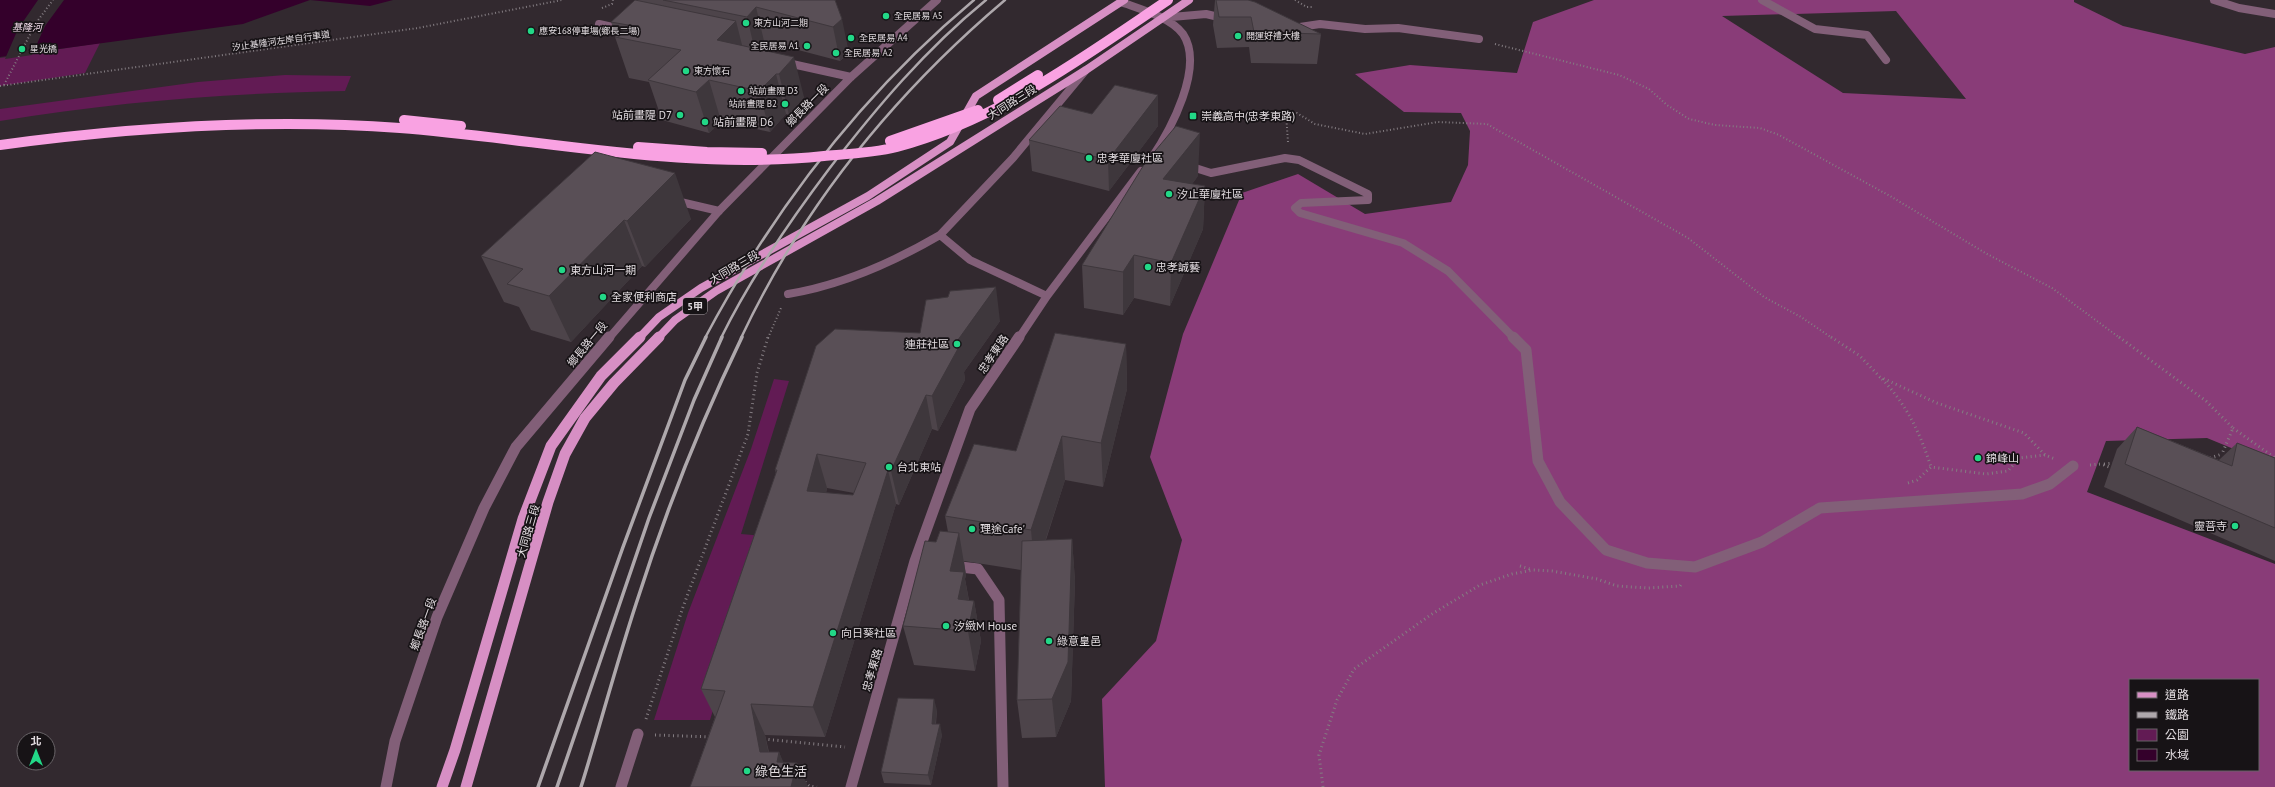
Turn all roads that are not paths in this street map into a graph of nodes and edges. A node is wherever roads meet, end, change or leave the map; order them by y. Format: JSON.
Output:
{"nodes":[{"id":1,"x":937,"y":0,"type":"edge"},
{"id":2,"x":1154,"y":0,"type":"edge"},
{"id":3,"x":1168,"y":0,"type":"edge"},
{"id":4,"x":1189,"y":0,"type":"edge"},
{"id":5,"x":1762,"y":0,"type":"edge"},
{"id":6,"x":2214,"y":0,"type":"edge"},
{"id":7,"x":1123,"y":1,"type":"edge"},
{"id":8,"x":2275,"y":14,"type":"edge"},
{"id":9,"x":1160,"y":18,"type":"junction"},
{"id":10,"x":1235,"y":21,"type":"edge"},
{"id":11,"x":600,"y":24,"type":"dead end"},
{"id":12,"x":1286,"y":29,"type":"edge"},
{"id":13,"x":638,"y":32,"type":"edge"},
{"id":14,"x":1479,"y":40,"type":"road end"},
{"id":15,"x":1886,"y":60,"type":"dead end"},
{"id":16,"x":777,"y":61,"type":"edge"},
{"id":17,"x":1086,"y":70,"type":"junction"},
{"id":18,"x":851,"y":77,"type":"junction"},
{"id":19,"x":0,"y":139,"type":"edge"},
{"id":20,"x":0,"y":145,"type":"edge"},
{"id":21,"x":1175,"y":162,"type":"edge"},
{"id":22,"x":659,"y":197,"type":"edge"},
{"id":23,"x":719,"y":211,"type":"junction"},
{"id":24,"x":940,"y":235,"type":"junction"},
{"id":25,"x":788,"y":294,"type":"road end"},
{"id":26,"x":1047,"y":296,"type":"junction"},
{"id":27,"x":2073,"y":466,"type":"road end"},
{"id":28,"x":915,"y":561,"type":"junction"},
{"id":29,"x":638,"y":734,"type":"road end"},
{"id":30,"x":386,"y":787,"type":"edge"},
{"id":31,"x":442,"y":787,"type":"edge"},
{"id":32,"x":466,"y":787,"type":"edge"},
{"id":33,"x":621,"y":787,"type":"edge"},
{"id":34,"x":851,"y":787,"type":"edge"},
{"id":35,"x":1003,"y":787,"type":"edge"}],
"edges":[{"from":1,"to":18,"type":"street","name":"鄉長路一段"},
{"from":2,"to":19,"type":"highway","bridge":true},
{"from":3,"to":20,"type":"highway","bridge":true},
{"from":4,"to":9,"type":"main road","name":"大同路三段","number":"5甲"},
{"from":5,"to":15,"type":"street"},
{"from":6,"to":8,"type":"street"},
{"from":7,"to":9,"type":"street","name":"忠孝東路"},
{"from":7,"to":31,"type":"main road","name":"大同路三段","number":"5甲"},
{"from":9,"to":10,"type":"street"},
{"from":9,"to":17,"type":"main road","name":"大同路三段","number":"5甲"},
{"from":9,"to":26,"type":"street","name":"忠孝東路"},
{"from":11,"to":13,"type":"street"},
{"from":12,"to":14,"type":"street"},
{"from":16,"to":18,"type":"street"},
{"from":17,"to":24,"type":"street"},
{"from":17,"to":32,"type":"main road","name":"大同路三段","number":"5甲"},
{"from":18,"to":23,"type":"street","name":"鄉長路一段"},
{"from":21,"to":27,"type":"street"},
{"from":22,"to":23,"type":"street"},
{"from":23,"to":30,"type":"street","name":"鄉長路一段"},
{"from":24,"to":25,"type":"street"},
{"from":24,"to":26,"type":"street"},
{"from":26,"to":28,"type":"street","name":"忠孝東路"},
{"from":28,"to":34,"type":"street","name":"忠孝東路"},
{"from":28,"to":35,"type":"street"},
{"from":29,"to":33,"type":"street"}]}
